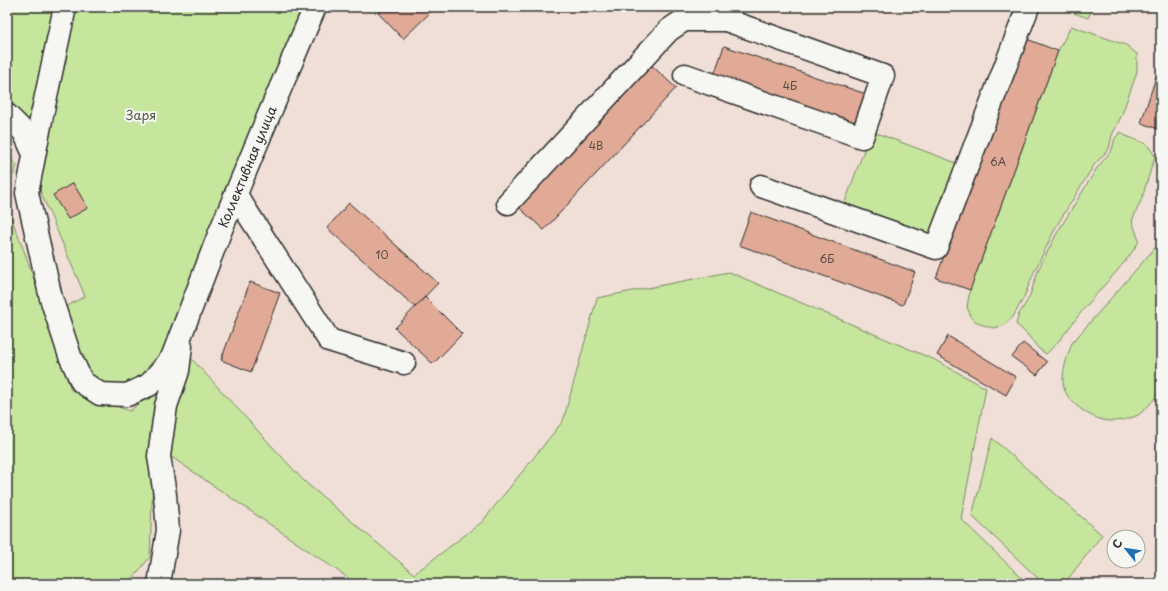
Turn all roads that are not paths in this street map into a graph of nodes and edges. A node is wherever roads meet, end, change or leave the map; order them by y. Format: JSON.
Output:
{"nodes":[{"id":1,"x":66,"y":7,"type":"edge"},
{"id":2,"x":315,"y":7,"type":"edge"},
{"id":3,"x":1028,"y":7,"type":"edge"},
{"id":4,"x":728,"y":14,"type":"edge"},
{"id":5,"x":685,"y":75,"type":"dead end"},
{"id":6,"x":7,"y":115,"type":"edge"},
{"id":7,"x":34,"y":154,"type":"junction"},
{"id":8,"x":762,"y":186,"type":"dead end"},
{"id":9,"x":236,"y":195,"type":"junction"},
{"id":10,"x":508,"y":203,"type":"dead end"},
{"id":11,"x":183,"y":329,"type":"junction"},
{"id":12,"x":404,"y":363,"type":"dead end"},
{"id":13,"x":159,"y":584,"type":"edge"}],
"edges":[{"from":1,"to":7,"type":"street"},
{"from":2,"to":9,"type":"street","name":"Коллективная улица"},
{"from":3,"to":8,"type":"street"},
{"from":4,"to":5,"type":"street"},
{"from":4,"to":10,"type":"street"},
{"from":6,"to":7,"type":"street"},
{"from":7,"to":11,"type":"street"},
{"from":9,"to":11,"type":"street","name":"Коллективная улица"},
{"from":9,"to":12,"type":"street"},
{"from":11,"to":13,"type":"street"}]}
